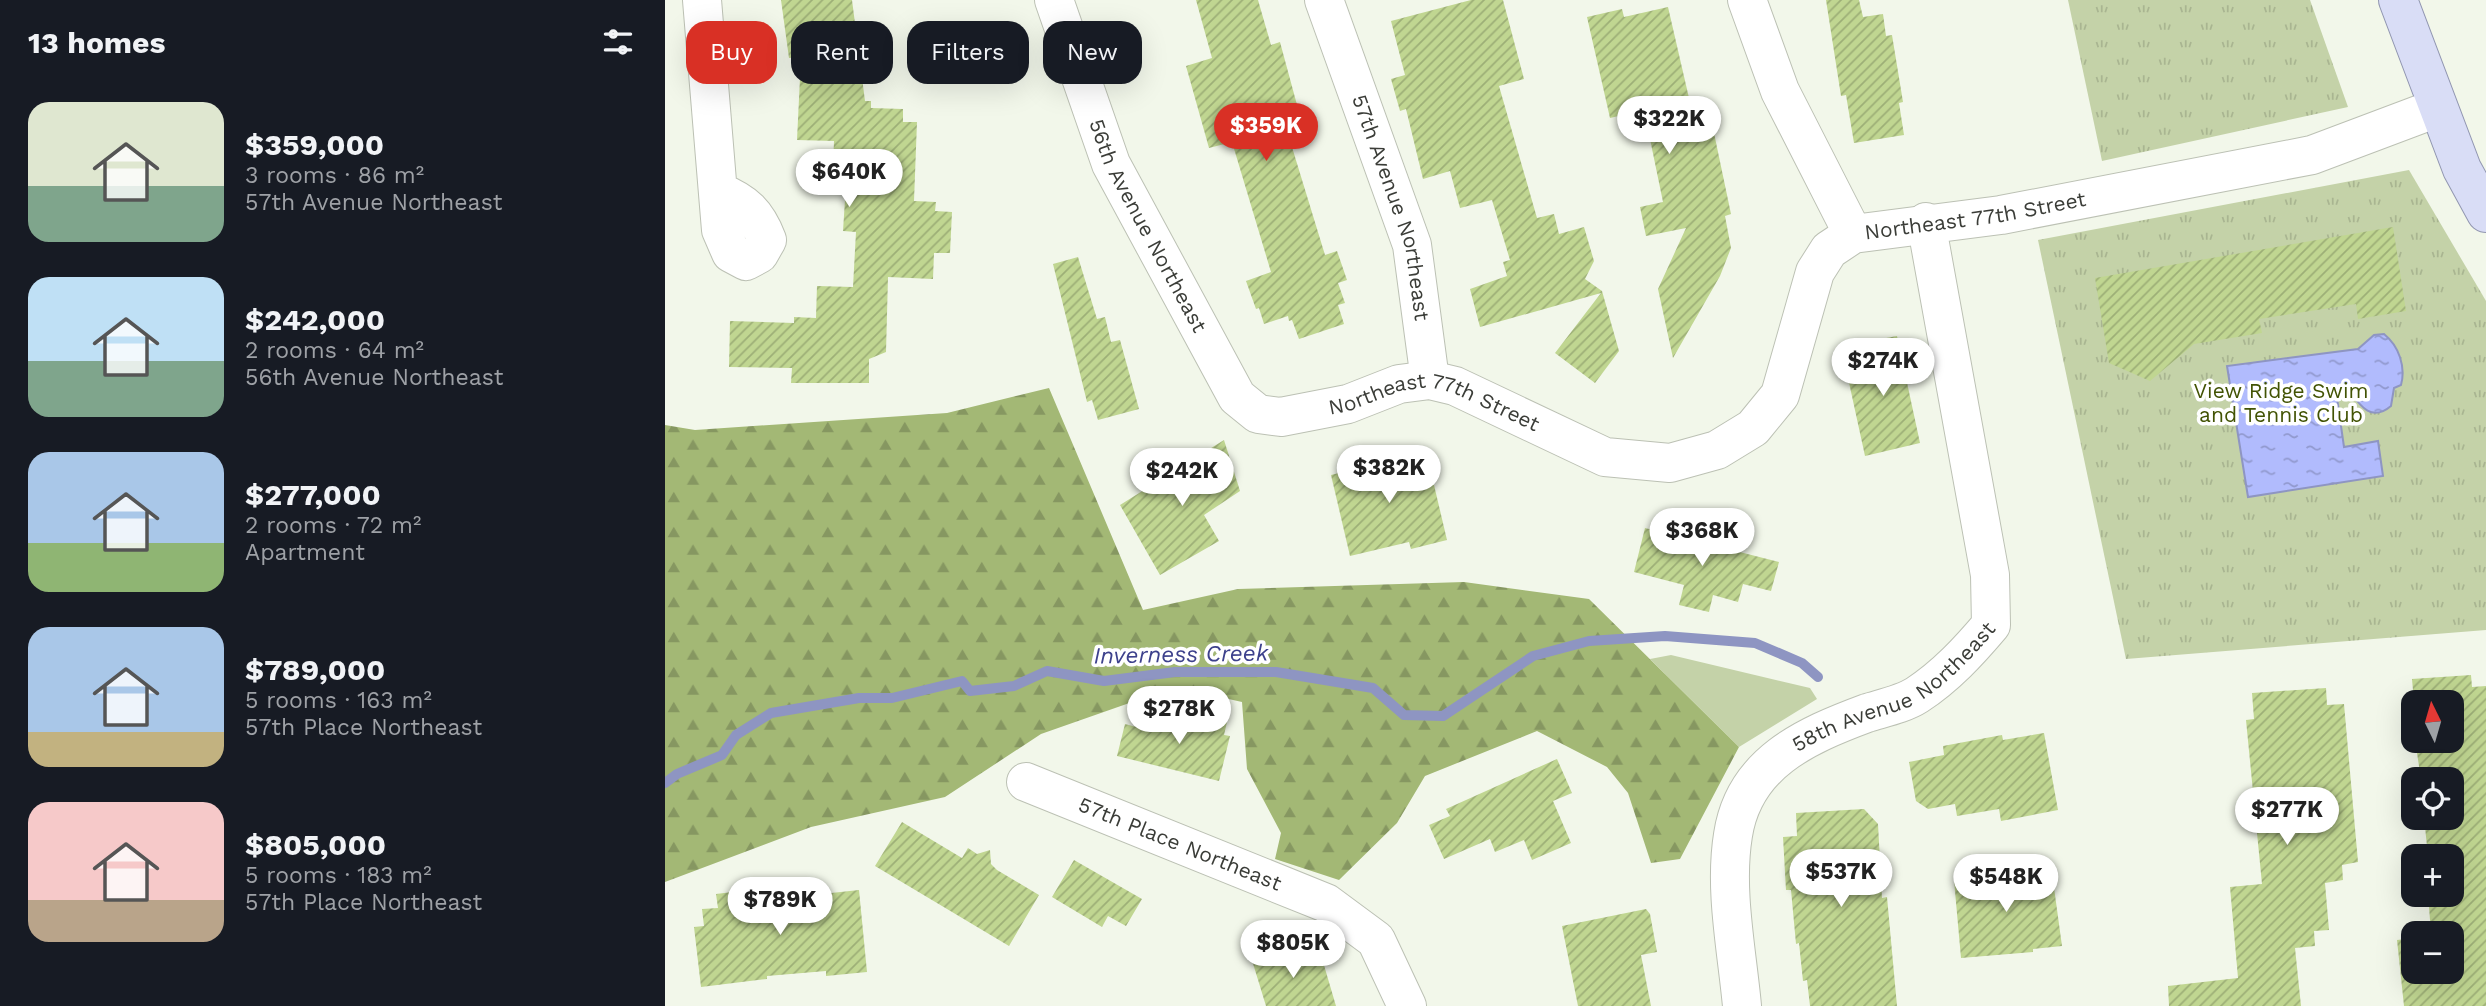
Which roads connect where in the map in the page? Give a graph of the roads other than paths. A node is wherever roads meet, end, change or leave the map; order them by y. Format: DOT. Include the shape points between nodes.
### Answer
graph roads {
  1 [pos="702,0"];
  2 [pos="1054,0"];
  3 [pos="1324,0"];
  4 [pos="1747,0"];
  5 [pos="2397,0"];
  6 [pos="2437,108"];
  7 [pos="719,192"];
  8 [pos="2486,213"];
  9 [pos="1926,222"];
  10 [pos="1853,234"];
  11 [pos="1430,380"];
  12 [pos="1281,417"];
  13 [pos="1026,782"];
  14 [pos="1407,1006"];
  15 [pos="1742,1006"];
  1 -- 7 [label="street"];
  2 -- 12 [label="street, 56th Avenue Northeast" via="1111,163 1231,386 1258,414"];
  3 -- 11 [label="street, 57th Avenue Northeast" via="1412,245"];
  4 -- 10 [label="street" via="1780,91"];
  5 -- 6 [label="main road"];
  6 -- 8 [label="main road"];
  6 -- 9 [label="street, Northeast 77th Street" via="2312,155 2001,215"];
  9 -- 10 [label="street, Northeast 77th Street"];
  9 -- 15 [label="street, 58th Avenue Northeast" via="1990,575 1991,625 1958,663 1916,696 1822,730 1777,758 1745,792 1733,835 1731,888"];
  10 -- 11 [label="street, Northeast 77th Street" via="1829,250 1815,272 1780,395 1753,428 1717,450 1670,463 1605,457 1455,386"];
  11 -- 12 [label="street, Northeast 77th Street" via="1399,384 1348,404"];
  13 -- 14 [label="street, 57th Place Northeast" via="1326,903 1375,940"];
}
